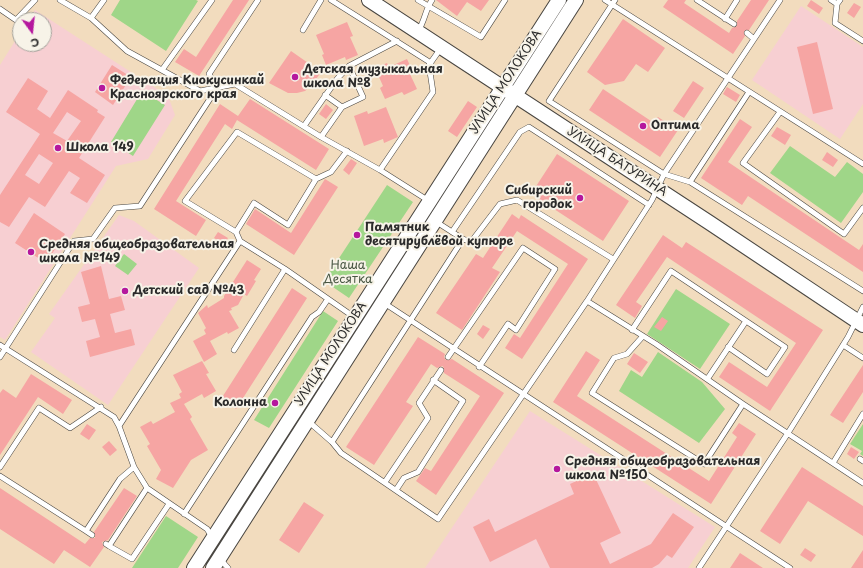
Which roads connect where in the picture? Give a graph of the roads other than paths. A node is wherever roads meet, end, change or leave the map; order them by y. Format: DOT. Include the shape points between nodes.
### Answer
graph roads {
  1 [pos="35,0"];
  2 [pos="60,0"];
  3 [pos="104,0"];
  4 [pos="212,0"];
  5 [pos="258,0"];
  6 [pos="321,0"];
  7 [pos="331,0"];
  8 [pos="369,0"];
  9 [pos="418,0"];
  10 [pos="432,0"];
  11 [pos="505,0"];
  12 [pos="558,0"];
  13 [pos="576,0"];
  14 [pos="605,0"];
  15 [pos="697,0"];
  16 [pos="737,0"];
  17 [pos="780,0"];
  18 [pos="831,0"];
  19 [pos="613,2"];
  20 [pos="838,2"];
  21 [pos="428,6"];
  22 [pos="0,9"];
  23 [pos="91,18"];
  24 [pos="725,19"];
  25 [pos="734,24"];
  26 [pos="303,30"];
  27 [pos="418,32"];
  28 [pos="747,33"];
  29 [pos="754,39"];
  30 [pos="397,41"];
  31 [pos="863,41"];
  32 [pos="441,47"];
  33 [pos="430,63"];
  34 [pos="349,66"];
  35 [pos="162,70"];
  36 [pos="727,77"];
  37 [pos="503,87"];
  38 [pos="217,88"];
  39 [pos="749,92"];
  40 [pos="325,95"];
  41 [pos="515,96"];
  42 [pos="342,107"];
  43 [pos="780,112"];
  44 [pos="304,126"];
  45 [pos="321,137"];
  46 [pos="347,151"];
  47 [pos="863,164"];
  48 [pos="380,170"];
  49 [pos="664,174"];
  50 [pos="316,179"];
  51 [pos="690,182"];
  52 [pos="657,188"];
  53 [pos="430,201"];
  54 [pos="649,205"];
  55 [pos="863,208"];
  56 [pos="434,220"];
  57 [pos="236,232"];
  58 [pos="452,232"];
  59 [pos="463,239"];
  60 [pos="240,241"];
  61 [pos="613,259"];
  62 [pos="285,269"];
  63 [pos="863,291"];
  64 [pos="328,299"];
  65 [pos="587,301"];
  66 [pos="382,302"];
  67 [pos="863,307"];
  68 [pos="354,317"];
  69 [pos="410,321"];
  70 [pos="746,321"];
  71 [pos="859,323"];
  72 [pos="632,330"];
  73 [pos="644,336"];
  74 [pos="0,345"];
  75 [pos="843,345"];
  76 [pos="6,348"];
  77 [pos="728,348"];
  78 [pos="234,350"];
  79 [pos="453,350"];
  80 [pos="0,357"];
  81 [pos="448,357"];
  82 [pos="863,358"];
  83 [pos="479,367"];
  84 [pos="441,370"];
  85 [pos="708,378"];
  86 [pos="433,380"];
  87 [pos="522,394"];
  88 [pos="743,404"];
  89 [pos="101,407"];
  90 [pos="863,414"];
  91 [pos="307,420"];
  92 [pos="119,426"];
  93 [pos="788,433"];
  94 [pos="332,442"];
  95 [pos="833,463"];
  96 [pos="0,467"];
  97 [pos="134,467"];
  98 [pos="0,476"];
  99 [pos="385,482"];
  100 [pos="863,483"];
  101 [pos="147,488"];
  102 [pos="396,490"];
  103 [pos="169,504"];
  104 [pos="184,514"];
  105 [pos="726,525"];
  106 [pos="86,531"];
  107 [pos="92,535"];
  108 [pos="213,539"];
  109 [pos="220,565"];
  110 [pos="194,568"];
  111 [pos="699,568"];
  112 [pos="790,568"];
  1 -- 22 [label="lane" via="16,20"];
  2 -- 23 [label="lane"];
  3 -- 23 [label="lane"];
  4 -- 35 [label="lane"];
  5 -- 38 [label="lane" via="209,74"];
  6 -- 26 [label="lane"];
  7 -- 30 [label="lane"];
  8 -- 27 [label="main road, УЛИЦА БАТУРИНА"];
  9 -- 21 [label="lane"];
  10 -- 21 [label="lane"];
  11 -- 21 [label="lane" via="481,37"];
  12 -- 37 [label="main road, УЛИЦА МОЛОКОВА"];
  13 -- 41 [label="main road, УЛИЦА МОЛОКОВА"];
  14 -- 19 [label="lane"];
  15 -- 24 [label="lane"];
  16 -- 24 [label="lane"];
  17 -- 29 [label="lane"];
  18 -- 20 [label="lane"];
  19 -- 36 [label="lane"];
  19 -- 49 [label="lane" via="549,101"];
  20 -- 31 [label="lane" via="835,23"];
  21 -- 27 [label="lane"];
  23 -- 35 [label="lane" via="127,51"];
  24 -- 25 [label="lane"];
  27 -- 32 [label="main road, УЛИЦА БАТУРИНА"];
  28 -- 29 [label="lane"];
  29 -- 36 [label="lane"];
  30 -- 33 [label="lane"];
  30 -- 34 [label="lane"];
  32 -- 33 [label="lane"];
  32 -- 37 [label="main road, УЛИЦА БАТУРИНА"];
  33 -- 48 [label="lane" via="433,92"];
  34 -- 40 [label="lane"];
  34 -- 42 [label="lane" via="363,97"];
  35 -- 38 [label="lane" via="200,91"];
  36 -- 39 [label="lane"];
  36 -- 49 [label="lane"];
  37 -- 41 [label="main road, УЛИЦА БАТУРИНА"];
  37 -- 53 [label="main road, УЛИЦА МОЛОКОВА"];
  38 -- 44 [label="lane" via="235,84"];
  38 -- 76 [label="lane" via="140,206 115,208 93,239 74,241"];
  39 -- 43 [label="lane"];
  39 -- 51 [label="lane"];
  40 -- 42 [label="lane"];
  40 -- 44 [label="lane"];
  41 -- 52 [label="main road, УЛИЦА БАТУРИНА"];
  41 -- 56 [label="main road, УЛИЦА МОЛОКОВА"];
  42 -- 45 [label="lane"];
  43 -- 47 [label="lane"];
  43 -- 55 [label="lane" via="743,163 844,234"];
  44 -- 45 [label="lane"];
  45 -- 46 [label="lane"];
  46 -- 48 [label="lane"];
  46 -- 50 [label="lane" via="331,172"];
  48 -- 53 [label="lane"];
  49 -- 51 [label="lane"];
  49 -- 52 [label="lane"];
  50 -- 57 [label="lane" via="288,225 254,203"];
  50 -- 57 [label="lane" via="236,132 185,201"];
  51 -- 63 [label="lane"];
  52 -- 54 [label="lane"];
  52 -- 71 [label="main road, УЛИЦА БАТУРИНА"];
  53 -- 68 [label="main road, УЛИЦА МОЛОКОВА"];
  54 -- 58 [label="lane" via="529,127 520,132"];
  54 -- 61 [label="lane"];
  56 -- 58 [label="lane"];
  56 -- 66 [label="main road, УЛИЦА МОЛОКОВА"];
  57 -- 60 [label="lane"];
  58 -- 59 [label="lane"];
  59 -- 61 [label="lane" via="471,242 500,204 517,200"];
  59 -- 69 [label="lane"];
  60 -- 62 [label="lane"];
  60 -- 92 [label="lane"];
  61 -- 65 [label="lane"];
  62 -- 64 [label="lane"];
  62 -- 78 [label="lane"];
  64 -- 68 [label="lane"];
  64 -- 104 [label="lane" via="312,317"];
  65 -- 72 [label="lane"];
  65 -- 87 [label="lane"];
  66 -- 69 [label="lane"];
  66 -- 91 [label="main road, УЛИЦА МОЛОКОВА"];
  67 -- 71 [label="lane"];
  68 -- 108 [label="main road, УЛИЦА МОЛОКОВА"];
  69 -- 79 [label="lane"];
  69 -- 94 [label="lane"];
  70 -- 72 [label="lane" via="671,271"];
  70 -- 77 [label="lane"];
  70 -- 77 [label="lane" via="785,347 767,374"];
  71 -- 75 [label="lane"];
  72 -- 73 [label="lane"];
  73 -- 85 [label="lane"];
  73 -- 88 [label="lane" via="627,354 614,358 592,393 704,464"];
  74 -- 76 [label="lane"];
  75 -- 82 [label="lane"];
  75 -- 93 [label="lane"];
  76 -- 80 [label="lane"];
  76 -- 89 [label="lane"];
  77 -- 85 [label="lane"];
  79 -- 81 [label="lane"];
  79 -- 83 [label="lane"];
  79 -- 83 [label="lane" via="523,248 555,270 516,330 508,324"];
  83 -- 87 [label="lane"];
  84 -- 86 [label="lane"];
  85 -- 88 [label="lane"];
  86 -- 99 [label="lane" via="419,403 428,418"];
  86 -- 102 [label="lane" via="464,401 418,472 404,478"];
  87 -- 102 [label="lane" via="438,519"];
  87 -- 105 [label="lane"];
  88 -- 93 [label="lane"];
  89 -- 92 [label="lane" via="114,417"];
  89 -- 96 [label="lane" via="70,428 39,408"];
  90 -- 95 [label="lane"];
  91 -- 94 [label="lane"];
  91 -- 109 [label="main road, УЛИЦА МОЛОКОВА"];
  92 -- 97 [label="lane"];
  93 -- 95 [label="lane"];
  93 -- 105 [label="lane"];
  94 -- 99 [label="lane" via="341,453"];
  95 -- 100 [label="lane"];
  97 -- 101 [label="lane"];
  97 -- 106 [label="lane" via="120,479"];
  98 -- 106 [label="lane"];
  99 -- 102 [label="lane"];
  101 -- 103 [label="lane"];
  101 -- 103 [label="lane" via="108,545 132,559"];
  103 -- 104 [label="lane"];
  104 -- 108 [label="lane" via="207,529"];
  105 -- 111 [label="lane"];
  105 -- 112 [label="lane"];
  106 -- 107 [label="lane"];
  108 -- 110 [label="main road, УЛИЦА МОЛОКОВА"];
}
